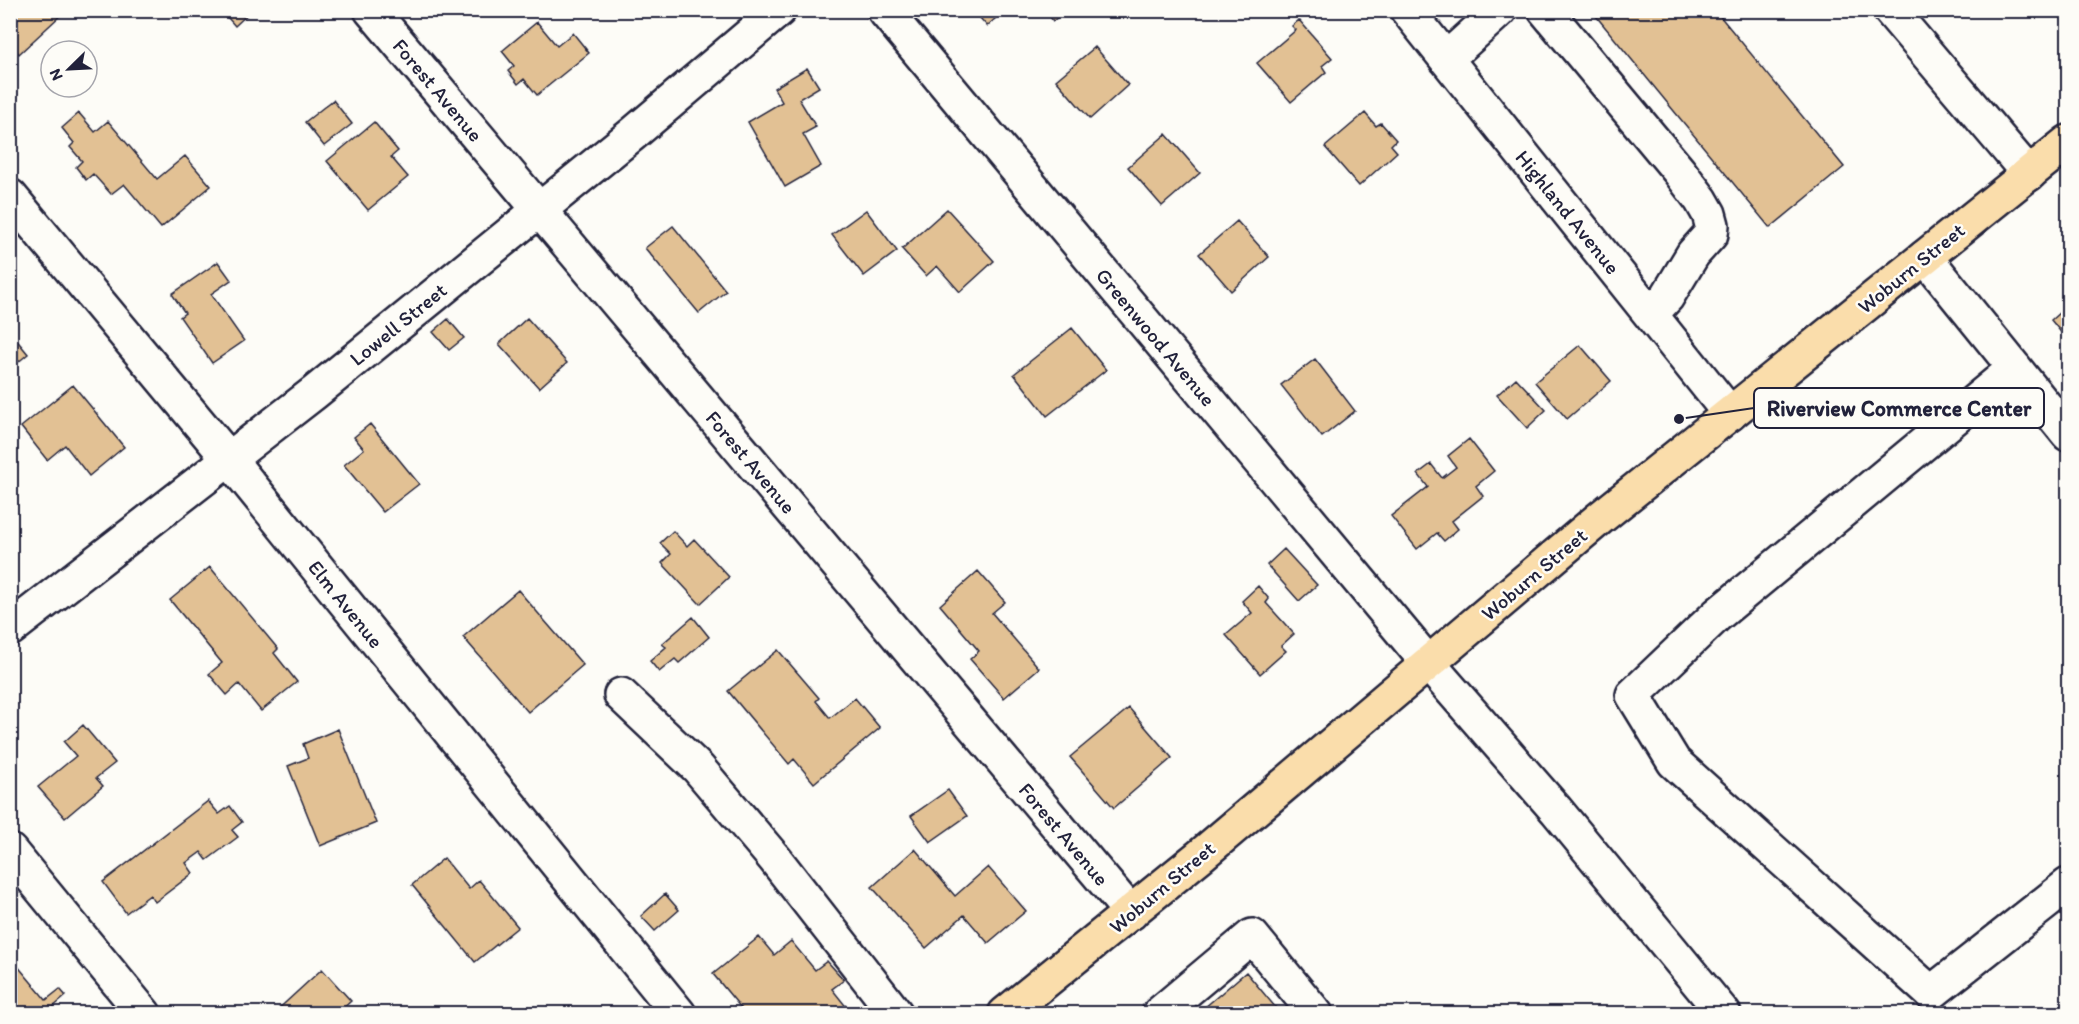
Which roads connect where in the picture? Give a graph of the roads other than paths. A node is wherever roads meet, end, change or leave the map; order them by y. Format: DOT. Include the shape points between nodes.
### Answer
graph roads {
  1 [pos="371,10"];
  2 [pos="779,10"];
  3 [pos="884,10"];
  4 [pos="1407,10"];
  5 [pos="1500,10"];
  6 [pos="1545,10"];
  7 [pos="1890,10"];
  8 [pos="1446,59"];
  9 [pos="2068,142"];
  10 [pos="2029,174"];
  11 [pos="10,196"];
  12 [pos="539,210"];
  13 [pos="1925,257"];
  14 [pos="1651,314"];
  15 [pos="2015,368"];
  16 [pos="1730,414"];
  17 [pos="2068,434"];
  18 [pos="229,459"];
  19 [pos="10,629"];
  20 [pos="1428,663"];
  21 [pos="621,695"];
  22 [pos="10,851"];
  23 [pos="2068,885"];
  24 [pos="1131,913"];
  25 [pos="144,1014"];
  26 [pos="679,1014"];
  27 [pos="896,1014"];
  28 [pos="1005,1014"];
  29 [pos="1159,1014"];
  30 [pos="1316,1014"];
  31 [pos="1725,1014"];
  1 -- 12 [label="street, Forest Avenue"];
  2 -- 12 [label="street, Lowell Street"];
  3 -- 20 [label="street, Greenwood Avenue"];
  4 -- 8 [label="street, Highland Avenue"];
  5 -- 8 [label="street"];
  6 -- 14 [label="street" via="1679,171 1709,214 1711,234"];
  7 -- 10 [label="street"];
  8 -- 14 [label="street, Highland Avenue"];
  9 -- 10 [label="main road, Woburn Street"];
  10 -- 13 [label="main road, Woburn Street"];
  11 -- 18 [label="street, Elm Avenue"];
  12 -- 18 [label="street, Lowell Street"];
  12 -- 24 [label="street, Forest Avenue"];
  13 -- 15 [label="street"];
  13 -- 16 [label="main road, Woburn Street"];
  14 -- 16 [label="street, Highland Avenue"];
  15 -- 17 [label="street"];
  15 -- 23 [label="street" via="1717,615 1633,695 1674,762 1931,993"];
  16 -- 20 [label="main road, Woburn Street"];
  18 -- 19 [label="street, Lowell Street"];
  18 -- 26 [label="street, Elm Avenue"];
  20 -- 24 [label="main road, Woburn Street"];
  20 -- 31 [label="street, Greenwood Avenue"];
  21 -- 27 [label="street" via="706,777"];
  22 -- 25 [label="street"];
  24 -- 28 [label="main road, Woburn Street"];
  29 -- 30 [label="street" via="1252,936"];
}
